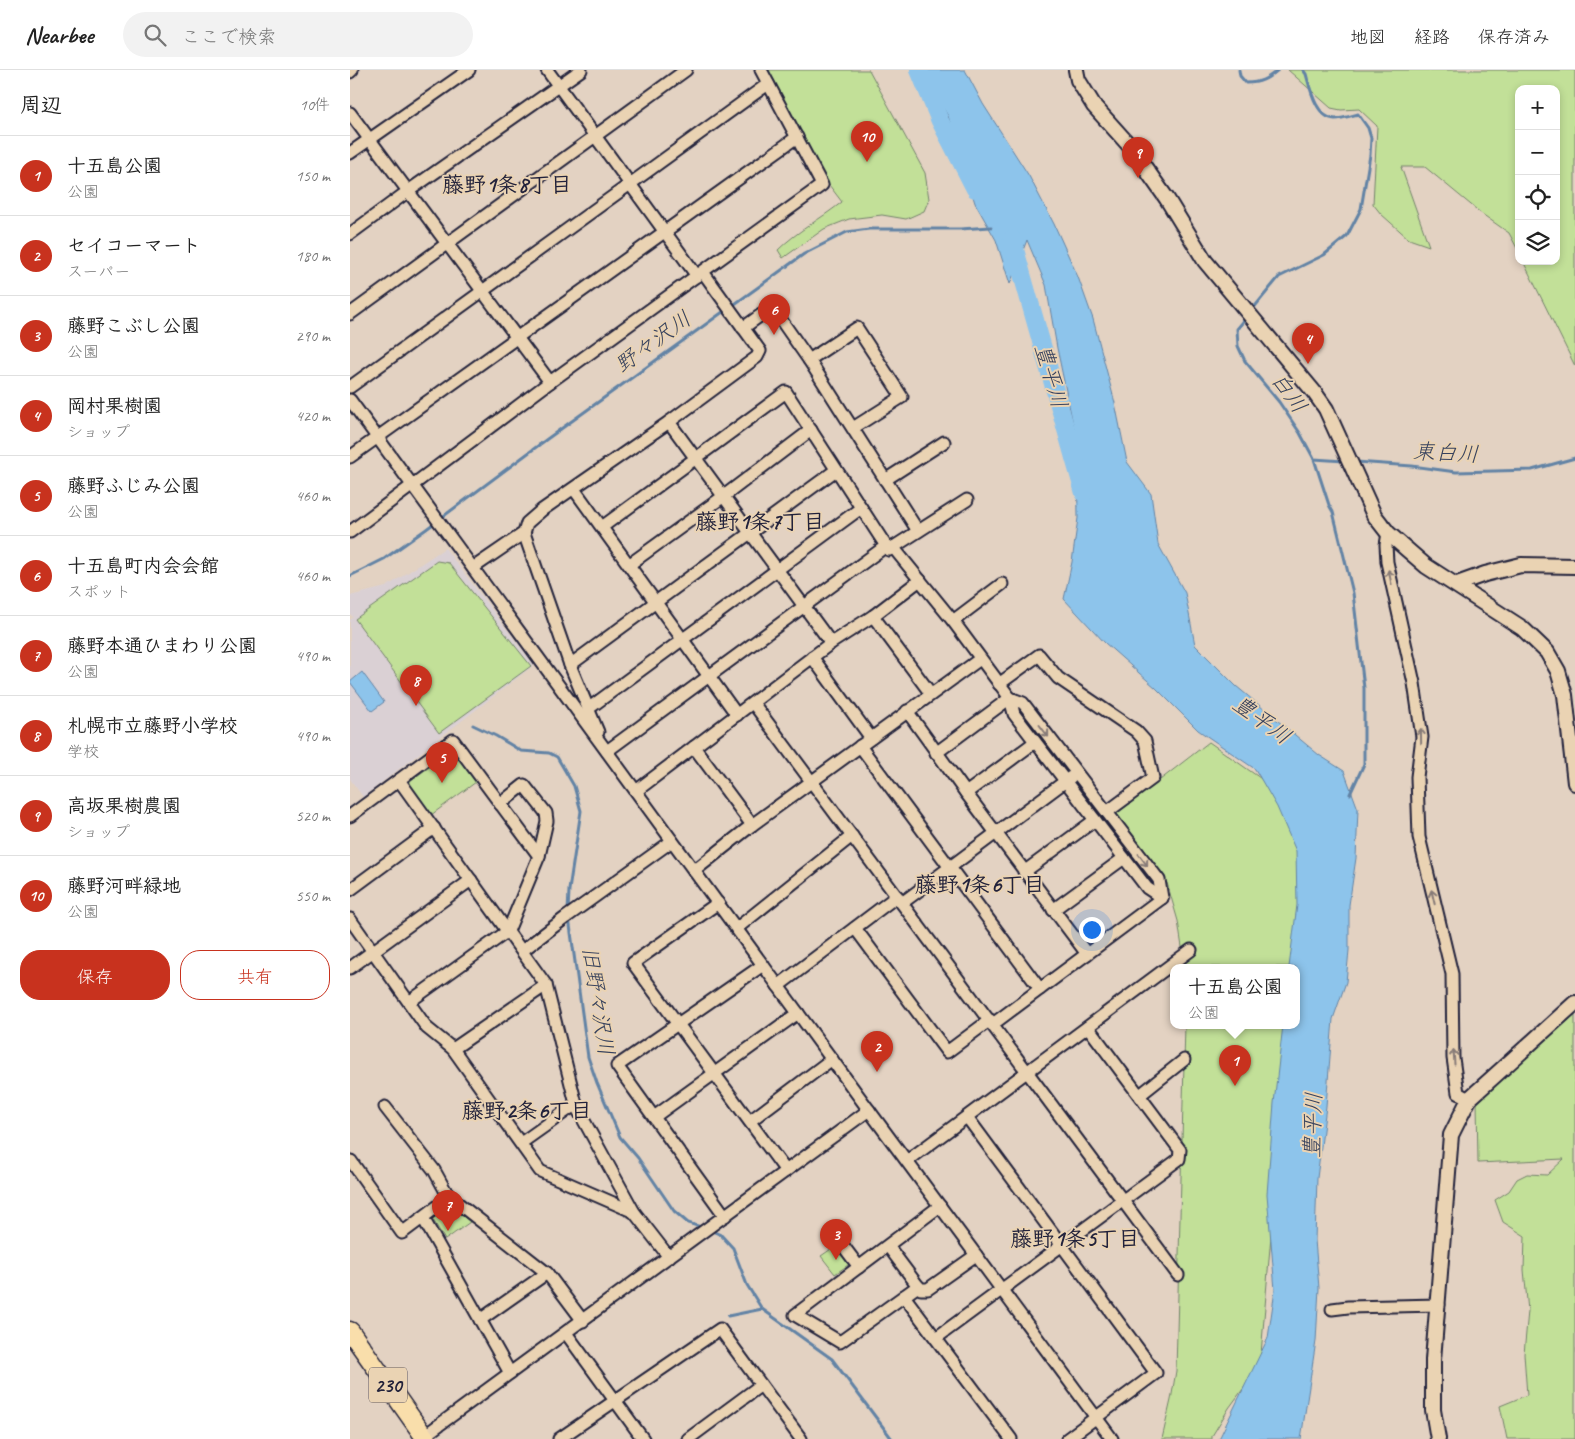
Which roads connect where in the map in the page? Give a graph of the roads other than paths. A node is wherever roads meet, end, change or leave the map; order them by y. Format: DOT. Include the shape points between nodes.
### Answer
graph roads {
  1 [pos="469,70"];
  2 [pos="547,70"];
  3 [pos="581,70"];
  4 [pos="686,70"];
  5 [pos="760,70"];
  6 [pos="1076,70"];
  7 [pos="768,84"];
  8 [pos="559,86"];
  9 [pos="350,113"];
  10 [pos="596,135"];
  11 [pos="797,137"];
  12 [pos="369,138"];
  13 [pos="350,153"];
  14 [pos="631,185"];
  15 [pos="407,192"];
  16 [pos="666,232"];
  17 [pos="350,234"];
  18 [pos="447,243"];
  19 [pos="700,274"];
  20 [pos="482,290"];
  21 [pos="350,314"];
  22 [pos="742,325"];
  23 [pos="517,338"];
  24 [pos="809,360"];
  25 [pos="550,382"];
  26 [pos="350,387"];
  27 [pos="350,400"];
  28 [pos="669,422"];
  29 [pos="853,428"];
  30 [pos="812,430"];
  31 [pos="376,437"];
  32 [pos="944,442"];
  33 [pos="350,457"];
  34 [pos="696,458"];
  35 [pos="836,470"];
  36 [pos="885,480"];
  37 [pos="412,486"];
  38 [pos="574,488"];
  39 [pos="724,496"];
  40 [pos="967,500"];
  41 [pos="861,508"];
  42 [pos="602,527"];
  43 [pos="918,531"];
  44 [pos="350,532"];
  45 [pos="524,533"];
  46 [pos="750,533"];
  47 [pos="1388,533"];
  48 [pos="890,547"];
  49 [pos="630,564"];
  50 [pos="1575,566"];
  51 [pos="474,568"];
  52 [pos="777,570"];
  53 [pos="920,580"];
  54 [pos="1002,584"];
  55 [pos="1457,584"];
  56 [pos="657,602"];
  57 [pos="804,606"];
  58 [pos="873,616"];
  59 [pos="952,621"];
  60 [pos="683,639"];
  61 [pos="830,643"];
  62 [pos="812,657"];
  63 [pos="980,659"];
  64 [pos="570,666"];
  65 [pos="709,676"];
  66 [pos="999,684"];
  67 [pos="931,694"];
  68 [pos="1010,698"];
  69 [pos="754,703"];
  70 [pos="588,709"];
  71 [pos="907,712"];
  72 [pos="737,715"];
  73 [pos="871,738"];
  74 [pos="1036,742"];
  75 [pos="860,746"];
  76 [pos="694,747"];
  77 [pos="607,752"];
  78 [pos="936,752"];
  79 [pos="1076,773"];
  80 [pos="399,780"];
  81 [pos="1065,781"];
  82 [pos="812,782"];
  83 [pos="1575,783"];
  84 [pos="636,791"];
  85 [pos="966,793"];
  86 [pos="500,804"];
  87 [pos="1107,812"];
  88 [pos="350,816"];
  89 [pos="1095,820"];
  90 [pos="752,825"];
  91 [pos="434,828"];
  92 [pos="995,832"];
  93 [pos="852,836"];
  94 [pos="672,841"];
  95 [pos="539,856"];
  96 [pos="1124,858"];
  97 [pos="948,868"];
  98 [pos="694,871"];
  99 [pos="1024,872"];
  100 [pos="471,880"];
  101 [pos="350,890"];
  102 [pos="1162,898"];
  103 [pos="899,899"];
  104 [pos="718,904"];
  105 [pos="1053,910"];
  106 [pos="350,919"];
  107 [pos="736,928"];
  108 [pos="855,928"];
  109 [pos="508,931"];
  110 [pos="1192,950"];
  111 [pos="373,951"];
  112 [pos="522,951"];
  113 [pos="1087,954"];
  114 [pos="762,964"];
  115 [pos="1173,964"];
  116 [pos="1170,966"];
  117 [pos="350,968"];
  118 [pos="546,985"];
  119 [pos="778,986"];
  120 [pos="1040,990"];
  121 [pos="409,1002"];
  122 [pos="1575,1004"];
  123 [pos="798,1013"];
  124 [pos="992,1022"];
  125 [pos="677,1024"];
  126 [pos="1088,1027"];
  127 [pos="454,1049"];
  128 [pos="832,1059"];
  129 [pos="1184,1060"];
  130 [pos="1029,1072"];
  131 [pos="714,1073"];
  132 [pos="1140,1096"];
  133 [pos="1469,1099"];
  134 [pos="576,1104"];
  135 [pos="385,1107"];
  136 [pos="869,1110"];
  137 [pos="654,1116"];
  138 [pos="967,1117"];
  139 [pos="750,1121"];
  140 [pos="520,1143"];
  141 [pos="907,1161"];
  142 [pos="350,1162"];
  143 [pos="786,1171"];
  144 [pos="450,1197"];
  145 [pos="1123,1201"];
  146 [pos="940,1206"];
  147 [pos="634,1212"];
  148 [pos="725,1216"];
  149 [pos="422,1218"];
  150 [pos="1062,1245"];
  151 [pos="888,1246"];
  152 [pos="844,1247"];
  153 [pos="976,1255"];
  154 [pos="669,1257"];
  155 [pos="859,1267"];
  156 [pos="547,1273"];
  157 [pos="1178,1275"];
  158 [pos="918,1286"];
  159 [pos="1002,1289"];
  160 [pos="904,1296"];
  161 [pos="1438,1305"];
  162 [pos="1332,1309"];
  163 [pos="480,1320"];
  164 [pos="583,1321"];
  165 [pos="350,1332"];
  166 [pos="566,1333"];
  167 [pos="936,1338"];
  168 [pos="510,1373"];
  169 [pos="761,1385"];
  170 [pos="616,1401"];
  171 [pos="1096,1417"];
  172 [pos="425,1438"];
  173 [pos="559,1439"];
  174 [pos="644,1439"];
  175 [pos="688,1439"];
  176 [pos="801,1439"];
  177 [pos="1011,1439"];
  178 [pos="1066,1439"];
  179 [pos="1112,1439"];
  180 [pos="1438,1439"];
  1 -- 12 [label="street"];
  2 -- 8 [label="street"];
  3 -- 8 [label="street"];
  4 -- 10 [label="street"];
  5 -- 7 [label="street"];
  6 -- 47 [label="street" via="1078,80 1094,106 1129,145 1205,261 1322,403 1374,515"];
  7 -- 11 [label="street"];
  7 -- 14 [label="street"];
  8 -- 10 [label="street"];
  8 -- 15 [label="street"];
  9 -- 12 [label="street"];
  10 -- 14 [label="street"];
  10 -- 18 [label="street"];
  11 -- 16 [label="street"];
  11 -- 19 [label="street" via="822,185"];
  12 -- 13 [label="street"];
  12 -- 15 [label="street"];
  14 -- 16 [label="street"];
  14 -- 20 [label="street"];
  15 -- 17 [label="street"];
  15 -- 18 [label="street"];
  16 -- 19 [label="street"];
  16 -- 23 [label="street"];
  18 -- 20 [label="street"];
  18 -- 21 [label="street"];
  19 -- 22 [label="street"];
  19 -- 25 [label="street"];
  20 -- 23 [label="street"];
  20 -- 26 [label="street"];
  22 -- 24 [label="street" via="772,306"];
  22 -- 28 [label="street" via="760,351 757,357"];
  23 -- 25 [label="street"];
  23 -- 31 [label="street"];
  24 -- 29 [label="street"];
  24 -- 29 [label="street" via="858,328 902,397"];
  25 -- 37 [label="street"];
  27 -- 31 [label="street"];
  28 -- 34 [label="street"];
  28 -- 38 [label="street"];
  29 -- 36 [label="street"];
  30 -- 34 [label="street" via="786,392"];
  30 -- 35 [label="street"];
  30 -- 39 [label="street"];
  31 -- 33 [label="street"];
  31 -- 37 [label="street"];
  32 -- 36 [label="street"];
  34 -- 39 [label="street"];
  34 -- 42 [label="street"];
  35 -- 41 [label="street"];
  35 -- 46 [label="street"];
  36 -- 43 [label="street"];
  37 -- 44 [label="street"];
  37 -- 51 [label="street"];
  38 -- 42 [label="street"];
  38 -- 45 [label="street" via="542,510 528,523"];
  39 -- 46 [label="street"];
  39 -- 49 [label="street"];
  40 -- 43 [label="street"];
  41 -- 48 [label="street"];
  41 -- 52 [label="street"];
  42 -- 49 [label="street"];
  43 -- 48 [label="street"];
  45 -- 51 [label="street"];
  45 -- 64 [label="street"];
  46 -- 52 [label="street"];
  46 -- 56 [label="street"];
  47 -- 55 [label="street" via="1426,566"];
  133 -- 47 [label="street, one-way" via="1458,1093 1453,1058 1452,974 1419,837 1417,777 1422,737 1414,683 1387,562"];
  48 -- 53 [label="street"];
  48 -- 57 [label="street"];
  49 -- 56 [label="street"];
  50 -- 55 [label="street" via="1521,565"];
  51 -- 77 [label="street"];
  52 -- 57 [label="street"];
  52 -- 60 [label="street"];
  53 -- 58 [label="street"];
  53 -- 59 [label="street"];
  54 -- 59 [label="street"];
  55 -- 83 [label="street" via="1522,628 1547,652 1566,695"];
  56 -- 60 [label="street"];
  56 -- 64 [label="street"];
  57 -- 61 [label="street"];
  57 -- 65 [label="street"];
  58 -- 61 [label="street"];
  58 -- 67 [label="street"];
  59 -- 63 [label="street"];
  60 -- 65 [label="street"];
  60 -- 70 [label="street"];
  61 -- 62 [label="street"];
  62 -- 69 [label="street"];
  62 -- 73 [label="street"];
  63 -- 66 [label="street"];
  63 -- 67 [label="street"];
  64 -- 70 [label="street"];
  65 -- 72 [label="street"];
  65 -- 77 [label="street"];
  66 -- 68 [label="street"];
  66 -- 87 [label="street" via="1039,655 1058,678 1136,731 1145,741 1153,778"];
  67 -- 71 [label="street"];
  68 -- 74 [label="street" via="1014,714"];
  68 -- 78 [label="street"];
  68 -- 79 [label="street, one-way" via="1023,703"];
  69 -- 72 [label="street"];
  69 -- 82 [label="street"];
  70 -- 77 [label="street"];
  71 -- 73 [label="street"];
  71 -- 78 [label="street"];
  72 -- 76 [label="street"];
  73 -- 75 [label="street"];
  74 -- 81 [label="street"];
  74 -- 85 [label="street"];
  75 -- 82 [label="street"];
  75 -- 97 [label="street"];
  76 -- 84 [label="street"];
  76 -- 90 [label="street"];
  77 -- 84 [label="street"];
  78 -- 85 [label="street"];
  79 -- 81 [label="street"];
  79 -- 87 [label="street"];
  80 -- 86 [label="street" via="453,740"];
  80 -- 88 [label="street"];
  80 -- 91 [label="street"];
  81 -- 89 [label="street"];
  81 -- 92 [label="street"];
  82 -- 90 [label="street"];
  82 -- 93 [label="street"];
  84 -- 94 [label="street"];
  85 -- 92 [label="street"];
  86 -- 95 [label="street"];
  86 -- 95 [label="street" via="524,786 546,813"];
  87 -- 102 [label="street, one-way" via="1159,880"];
  89 -- 96 [label="street"];
  89 -- 99 [label="street"];
  90 -- 98 [label="street"];
  91 -- 100 [label="street"];
  91 -- 101 [label="street"];
  92 -- 97 [label="street"];
  92 -- 99 [label="street"];
  93 -- 103 [label="street"];
  93 -- 107 [label="street"];
  94 -- 98 [label="street"];
  94 -- 112 [label="street"];
  95 -- 109 [label="street"];
  96 -- 102 [label="street" via="1147,888"];
  96 -- 105 [label="street"];
  97 -- 103 [label="street"];
  97 -- 120 [label="street"];
  98 -- 104 [label="street"];
  99 -- 105 [label="street"];
  100 -- 109 [label="street"];
  100 -- 111 [label="street"];
  102 -- 113 [label="street"];
  103 -- 108 [label="street"];
  103 -- 124 [label="street"];
  104 -- 107 [label="street"];
  104 -- 125 [label="street" via="633,963"];
  105 -- 113 [label="street"];
  106 -- 111 [label="street"];
  107 -- 114 [label="street"];
  108 -- 119 [label="street"];
  108 -- 124 [label="street" via="947,1052"];
  109 -- 112 [label="street"];
  109 -- 121 [label="street"];
  110 -- 115 [label="street"];
  111 -- 117 [label="street"];
  111 -- 121 [label="street"];
  112 -- 118 [label="street"];
  113 -- 120 [label="street"];
  114 -- 119 [label="street"];
  114 -- 125 [label="street"];
  116 -- 126 [label="street"];
  118 -- 127 [label="street"];
  118 -- 134 [label="street"];
  119 -- 123 [label="street"];
  120 -- 124 [label="street"];
  121 -- 127 [label="street" via="427,1028"];
  122 -- 133 [label="street"];
  123 -- 128 [label="street"];
  123 -- 131 [label="street"];
  124 -- 130 [label="street"];
  125 -- 131 [label="street"];
  125 -- 137 [label="street" via="617,1066"];
  126 -- 130 [label="street"];
  126 -- 132 [label="street"];
  127 -- 140 [label="street"];
  128 -- 136 [label="street"];
  128 -- 139 [label="street"];
  129 -- 132 [label="street"];
  130 -- 138 [label="street"];
  130 -- 145 [label="street"];
  131 -- 137 [label="street"];
  131 -- 139 [label="street"];
  132 -- 145 [label="street" via="1180,1150 1179,1159"];
  133 -- 161 [label="street" via="1451,1135"];
  134 -- 140 [label="street"];
  134 -- 147 [label="street"];
  135 -- 144 [label="street" via="434,1170"];
  136 -- 141 [label="street"];
  136 -- 143 [label="street"];
  137 -- 148 [label="street"];
  138 -- 141 [label="street"];
  138 -- 150 [label="street"];
  139 -- 143 [label="street"];
  140 -- 147 [label="street" via="540,1171"];
  141 -- 146 [label="street"];
  142 -- 149 [label="street" via="402,1233"];
  143 -- 148 [label="street"];
  144 -- 149 [label="street"];
  144 -- 156 [label="street"];
  145 -- 150 [label="street"];
  145 -- 157 [label="street"];
  146 -- 151 [label="street"];
  146 -- 153 [label="street"];
  147 -- 154 [label="street"];
  148 -- 154 [label="street"];
  149 -- 163 [label="street"];
  150 -- 159 [label="street"];
  150 -- 171 [label="street" via="1156,1373"];
  151 -- 155 [label="street"];
  151 -- 158 [label="street"];
  152 -- 155 [label="street"];
  153 -- 158 [label="street" via="928,1289"];
  153 -- 159 [label="street"];
  154 -- 164 [label="street"];
  155 -- 160 [label="street" via="795,1315 840,1342"];
  156 -- 163 [label="street"];
  156 -- 164 [label="street"];
  158 -- 160 [label="street"];
  159 -- 167 [label="street"];
  159 -- 171 [label="street"];
  160 -- 167 [label="street"];
  161 -- 162 [label="street"];
  161 -- 180 [label="street" via="1433,1360 1433,1400"];
  163 -- 168 [label="street"];
  164 -- 166 [label="street"];
  165 -- 172 [label="highway, 230"];
  166 -- 168 [label="street"];
  166 -- 170 [label="street"];
  167 -- 177 [label="street"];
  168 -- 172 [label="street"];
  169 -- 170 [label="street" via="720,1328"];
  169 -- 175 [label="street"];
  169 -- 176 [label="street"];
  170 -- 173 [label="street"];
  170 -- 174 [label="street"];
  171 -- 178 [label="street"];
  171 -- 179 [label="street"];
}
